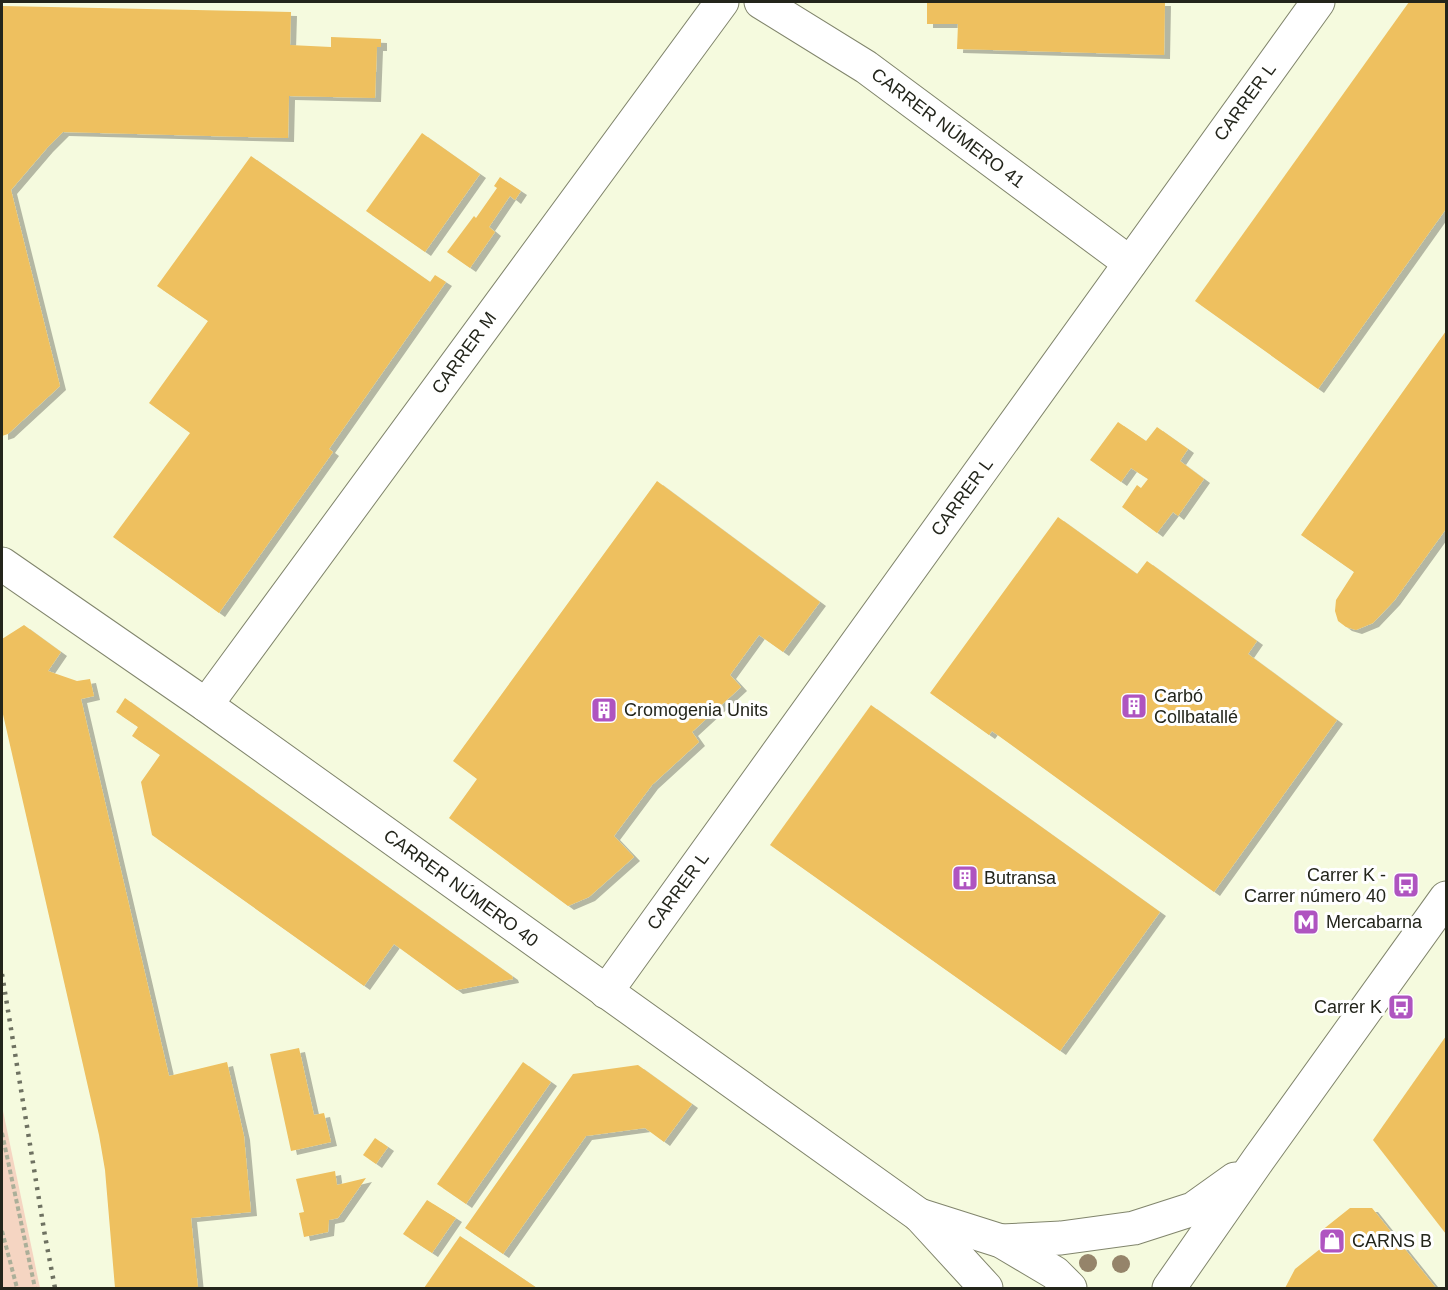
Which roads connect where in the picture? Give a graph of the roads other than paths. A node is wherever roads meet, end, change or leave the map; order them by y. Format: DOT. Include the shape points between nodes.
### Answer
graph roads {
  1 [pos="722,2"];
  2 [pos="761,2"];
  3 [pos="1318,2"];
  4 [pos="1130,263"];
  5 [pos="2,564"];
  6 [pos="206,705"];
  7 [pos="1446,898"];
  8 [pos="1436,922"];
  9 [pos="606,992"];
  10 [pos="1258,1160"];
  11 [pos="919,1215"];
  12 [pos="1001,1241"];
  13 [pos="968,1276"];
  14 [pos="986,1288"];
  15 [pos="1070,1288"];
  16 [pos="1169,1288"];
  1 -- 6 [label="street, CARRER M"];
  2 -- 4 [label="street, CARRER NÚMERO 41" via="866,67"];
  3 -- 4 [label="street, CARRER L"];
  4 -- 9 [label="street, CARRER L"];
  5 -- 6 [label="street, CARRER NÚMERO 40"];
  6 -- 9 [label="street, CARRER NÚMERO 40"];
  7 -- 8 [label="street"];
  8 -- 10 [label="street"];
  9 -- 11 [label="street, CARRER NÚMERO 40"];
  10 -- 12 [label="street" via="1193,1209 1134,1228"];
  10 -- 16 [label="street"];
  11 -- 12 [label="street"];
  11 -- 13 [label="street"];
  12 -- 15 [label="street" via="1055,1273"];
  13 -- 14 [label="street"];
}
